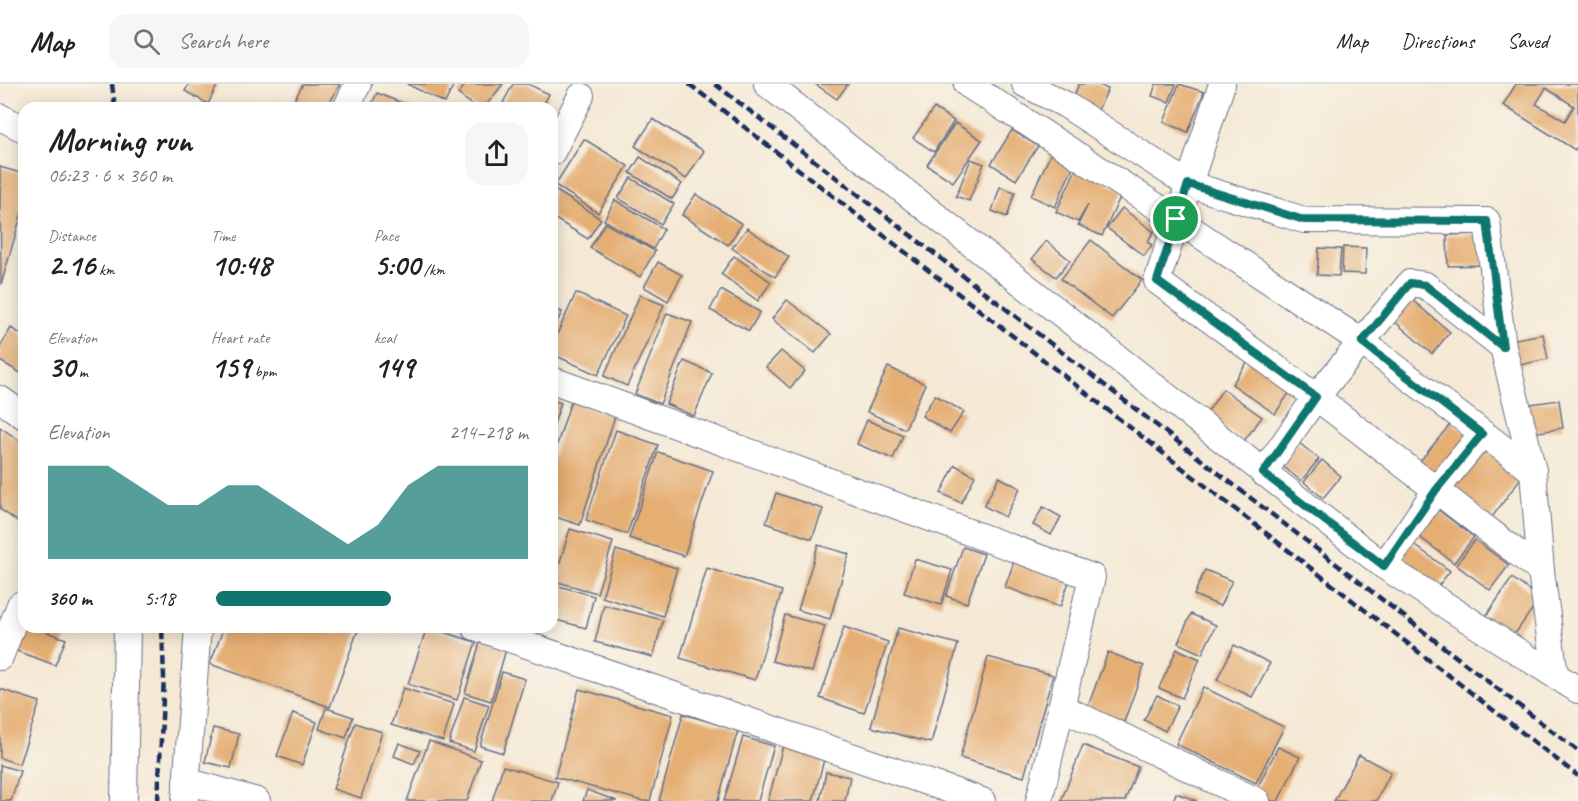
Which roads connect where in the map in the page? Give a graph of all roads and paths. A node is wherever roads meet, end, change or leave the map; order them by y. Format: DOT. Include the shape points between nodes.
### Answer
graph roads {
  1 [pos="357,84"];
  2 [pos="766,84"];
  3 [pos="967,84"];
  4 [pos="1026,84"];
  5 [pos="1222,84"];
  6 [pos="1068,94"];
  7 [pos="581,96"];
  8 [pos="349,102"];
  9 [pos="0,117"];
  10 [pos="18,126"];
  11 [pos="558,140"];
  12 [pos="1188,184"];
  13 [pos="1176,219"];
  14 [pos="1362,342"];
  15 [pos="1503,347"];
  16 [pos="558,382"];
  17 [pos="1316,397"];
  18 [pos="0,399"];
  19 [pos="18,412"];
  20 [pos="1482,434"];
  21 [pos="1533,471"];
  22 [pos="1263,473"];
  23 [pos="1436,490"];
  24 [pos="1384,566"];
  25 [pos="1541,571"];
  26 [pos="18,610"];
  27 [pos="128,633"];
  28 [pos="198,633"];
  29 [pos="492,633"];
  30 [pos="0,657"];
  31 [pos="1555,675"];
  32 [pos="1578,690"];
  33 [pos="1061,707"];
  34 [pos="186,791"];
  35 [pos="124,801"];
  36 [pos="257,801"];
  37 [pos="982,801"];
  38 [pos="1039,801"];
  39 [pos="1257,801"];
  1 -- 8 [label="street"];
  2 -- 22 [label="street"];
  3 -- 13 [label="street"];
  4 -- 6 [label="street"];
  5 -- 12 [label="street"];
  6 -- 12 [label="street"];
  7 -- 11 [label="street"];
  9 -- 10 [label="street"];
  12 -- 13 [label="street"];
  12 -- 15 [label="street" via="1304,220 1487,221"];
  13 -- 14 [label="street"];
  13 -- 17 [label="street" via="1157,281"];
  14 -- 15 [label="street" via="1410,283 1425,285"];
  14 -- 17 [label="street"];
  14 -- 20 [label="street"];
  15 -- 21 [label="street"];
  16 -- 33 [label="street" via="1092,577"];
  17 -- 22 [label="street"];
  17 -- 23 [label="street"];
  18 -- 19 [label="street"];
  20 -- 21 [label="street"];
  20 -- 23 [label="street"];
  21 -- 25 [label="street"];
  22 -- 24 [label="street"];
  23 -- 24 [label="street"];
  23 -- 25 [label="street"];
  24 -- 31 [label="street"];
  25 -- 31 [label="street"];
  26 -- 30 [label="street"];
  27 -- 35 [label="street"];
  28 -- 34 [label="street"];
  29 -- 37 [label="street"];
  31 -- 32 [label="street"];
  33 -- 38 [label="street"];
  33 -- 39 [label="street"];
  34 -- 36 [label="street"];
}
